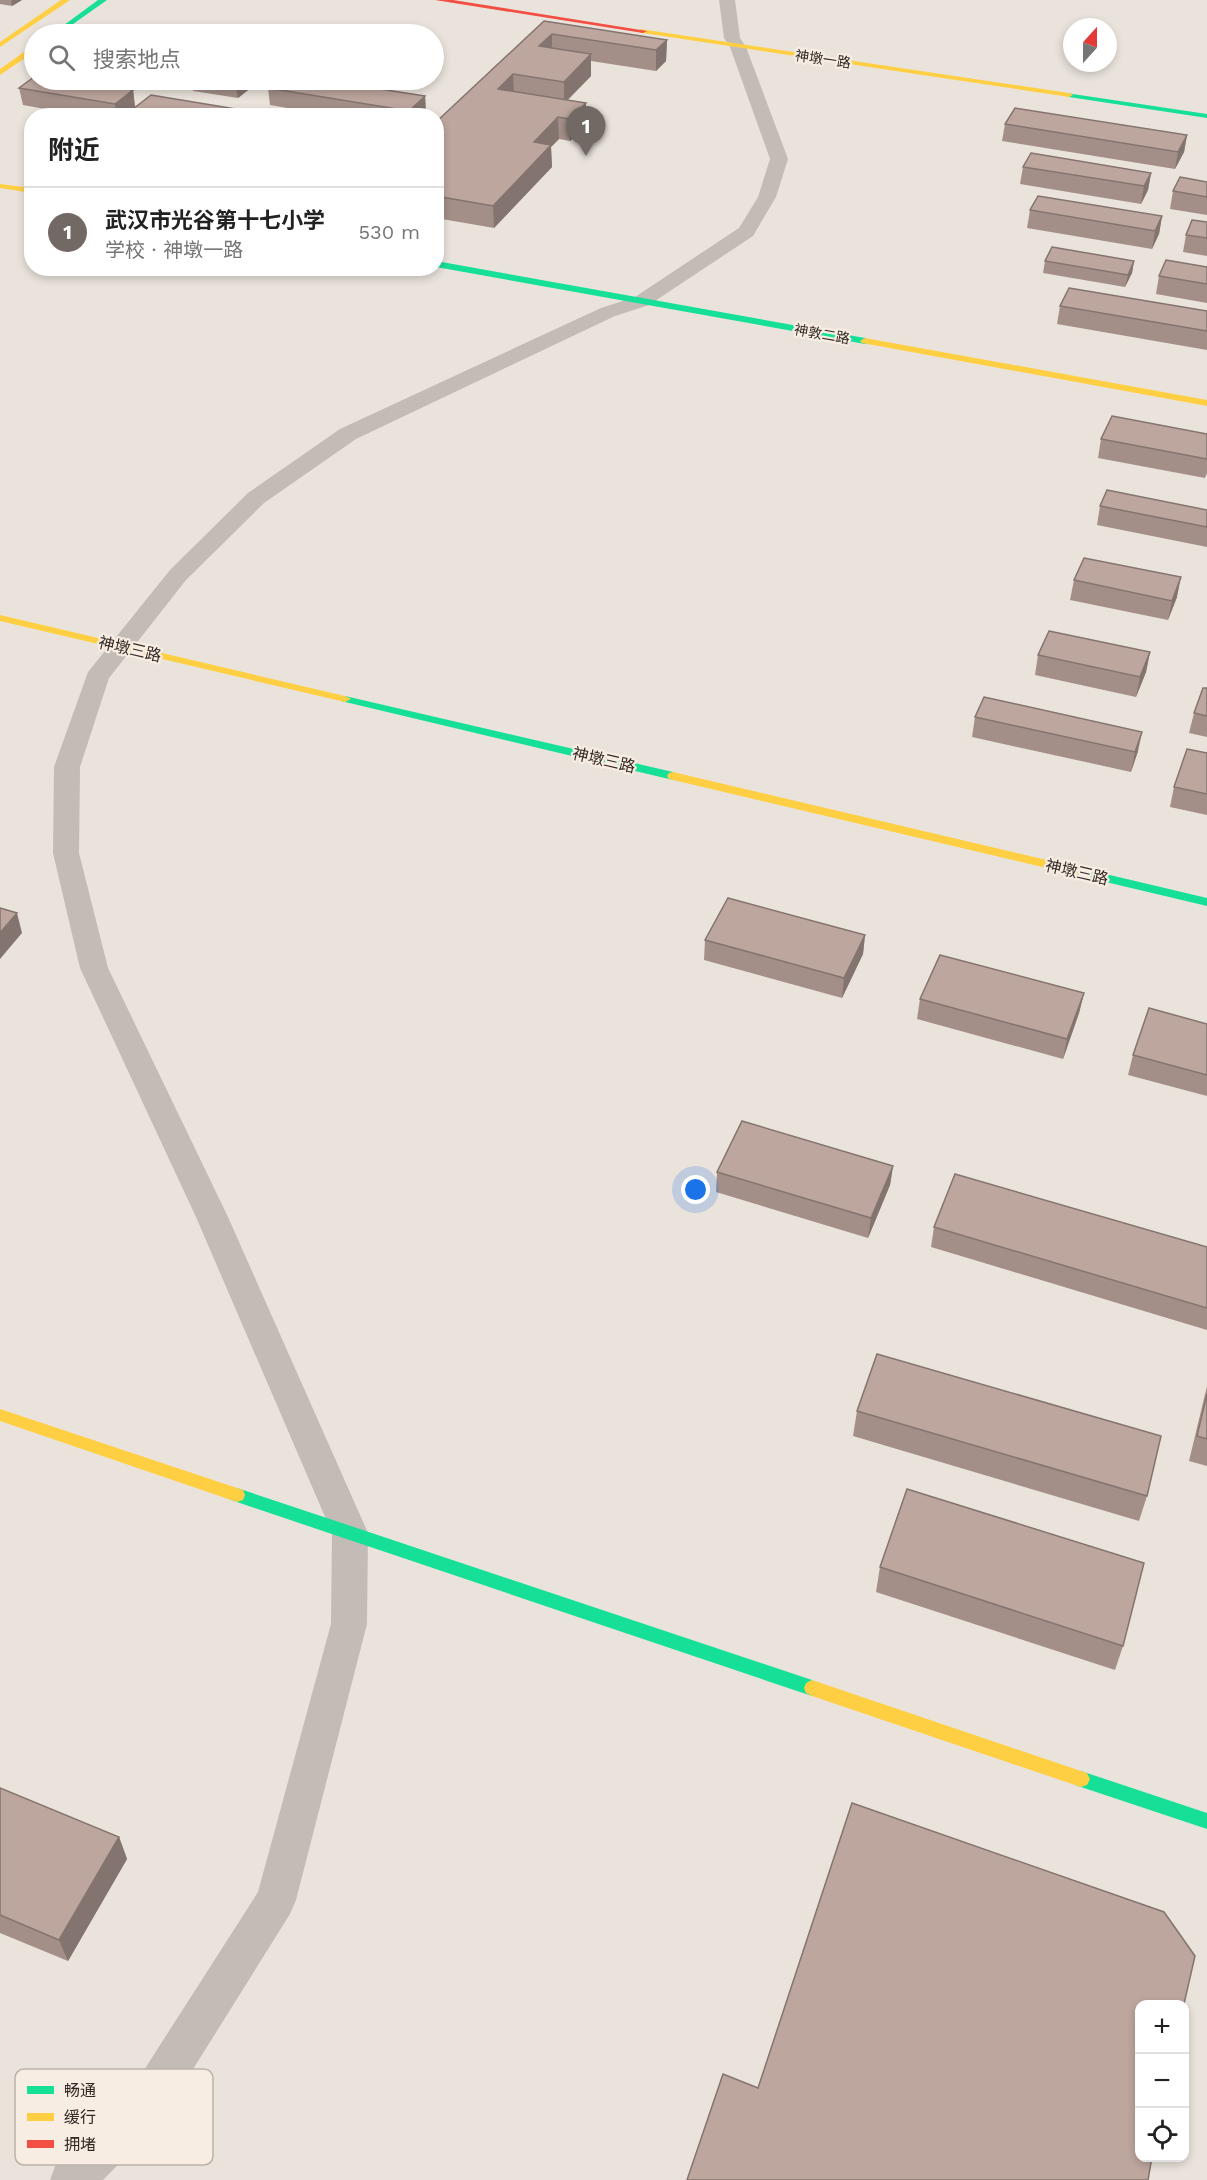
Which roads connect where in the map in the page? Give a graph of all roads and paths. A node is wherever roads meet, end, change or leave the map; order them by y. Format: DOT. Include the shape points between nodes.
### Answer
graph roads {
  1 [pos="66,0"];
  2 [pos="103,0"];
  3 [pos="439,0"];
  4 [pos="491,0"];
  5 [pos="727,0"];
  6 [pos="31,24"];
  7 [pos="69,24"];
  8 [pos="24,29"];
  9 [pos="735,42"];
  10 [pos="0,45"];
  11 [pos="24,56"];
  12 [pos="0,73"];
  13 [pos="1207,108"];
  14 [pos="1207,116"];
  15 [pos="0,186"];
  16 [pos="24,190"];
  17 [pos="444,265"];
  18 [pos="642,301"];
  19 [pos="1207,403"];
  20 [pos="0,618"];
  21 [pos="121,646"];
  22 [pos="1207,902"];
  23 [pos="0,1415"];
  24 [pos="350,1533"];
  25 [pos="1207,1821"];
  26 [pos="169,2069"];
  27 [pos="87,2165"];
  28 [pos="72,2180"];
  1 -- 6 [label="street"];
  2 -- 7 [label="street"];
  3 -- 9 [label="street, 神墩一路"];
  4 -- 9 [label="street, 神墩一路"];
  5 -- 9 [label="street"];
  8 -- 10 [label="street"];
  9 -- 13 [label="street, 神墩一路"];
  9 -- 14 [label="street, 神墩一路"];
  9 -- 18 [label="street" via="779,159 767,197 746,232"];
  11 -- 12 [label="street"];
  15 -- 16 [label="street"];
  17 -- 18 [label="street, 神敦二路"];
  18 -- 19 [label="street, 神敦二路"];
  18 -- 21 [label="street" via="608,312 348,434 256,498 178,575"];
  20 -- 21 [label="street, 神墩三路"];
  21 -- 22 [label="street, 神墩三路"];
  21 -- 24 [label="street" via="97,677 67,767 66,853 94,968 212,1217"];
  23 -- 24 [label="street"];
  24 -- 25 [label="street"];
  24 -- 26 [label="street" via="348,1624 276,1900"];
  27 -- 28 [label="street"];
}
